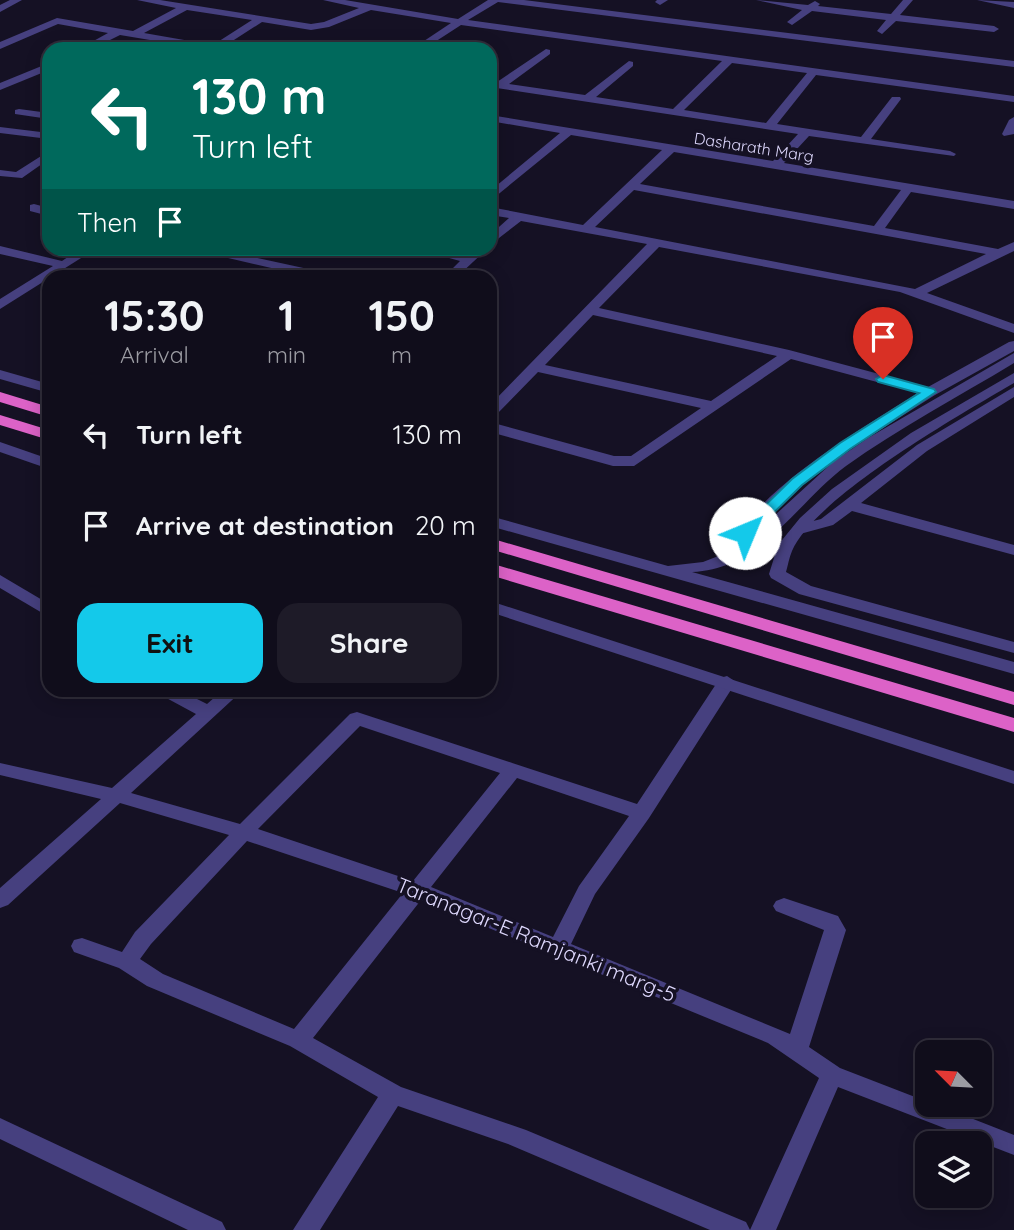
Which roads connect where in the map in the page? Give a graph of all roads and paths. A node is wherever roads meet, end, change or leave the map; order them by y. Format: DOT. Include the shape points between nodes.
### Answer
graph roads {
  1 [pos="17,0"];
  2 [pos="142,0"];
  3 [pos="331,0"];
  4 [pos="494,0"];
  5 [pos="502,0"];
  6 [pos="576,0"];
  7 [pos="761,0"];
  8 [pos="820,0"];
  9 [pos="908,0"];
  10 [pos="982,0"];
  11 [pos="1014,5"];
  12 [pos="186,7"];
  13 [pos="370,7"];
  14 [pos="559,8"];
  15 [pos="809,8"];
  16 [pos="0,9"];
  17 [pos="892,18"];
  18 [pos="259,20"];
  19 [pos="459,22"];
  20 [pos="792,22"];
  21 [pos="994,29"];
  22 [pos="119,31"];
  23 [pos="882,31"];
  24 [pos="135,34"];
  25 [pos="98,42"];
  26 [pos="181,42"];
  27 [pos="224,42"];
  28 [pos="428,42"];
  29 [pos="0,46"];
  30 [pos="546,52"];
  31 [pos="729,60"];
  32 [pos="629,64"];
  33 [pos="1014,64"];
  34 [pos="42,69"];
  35 [pos="814,71"];
  36 [pos="0,74"];
  37 [pos="27,76"];
  38 [pos="42,77"];
  39 [pos="497,83"];
  40 [pos="497,84"];
  41 [pos="0,87"];
  42 [pos="587,99"];
  43 [pos="896,99"];
  44 [pos="1014,99"];
  45 [pos="19,112"];
  46 [pos="675,113"];
  47 [pos="42,115"];
  48 [pos="497,119"];
  49 [pos="1014,120"];
  50 [pos="768,128"];
  51 [pos="0,130"];
  52 [pos="568,132"];
  53 [pos="805,133"];
  54 [pos="1008,134"];
  55 [pos="42,135"];
  56 [pos="864,141"];
  57 [pos="670,149"];
  58 [pos="950,154"];
  59 [pos="42,159"];
  60 [pos="775,167"];
  61 [pos="0,173"];
  62 [pos="632,186"];
  63 [pos="908,188"];
  64 [pos="497,191"];
  65 [pos="1014,205"];
  66 [pos="34,208"];
  67 [pos="42,210"];
  68 [pos="497,212"];
  69 [pos="518,217"];
  70 [pos="586,229"];
  71 [pos="877,230"];
  72 [pos="497,236"];
  73 [pos="656,242"];
  74 [pos="1014,246"];
  75 [pos="0,250"];
  76 [pos="999,253"];
  77 [pos="78,256"];
  78 [pos="228,256"];
  79 [pos="456,256"];
  80 [pos="473,256"];
  81 [pos="470,259"];
  82 [pos="64,265"];
  83 [pos="57,270"];
  84 [pos="294,270"];
  85 [pos="458,270"];
  86 [pos="42,281"];
  87 [pos="915,294"];
  88 [pos="3,301"];
  89 [pos="590,310"];
  90 [pos="1014,329"];
  91 [pos="1014,345"];
  92 [pos="789,354"];
  93 [pos="1014,357"];
  94 [pos="536,367"];
  95 [pos="0,374"];
  96 [pos="1014,377"];
  97 [pos="42,387"];
  98 [pos="1014,391"];
  99 [pos="930,392"];
  100 [pos="0,397"];
  101 [pos="497,397"];
  102 [pos="713,406"];
  103 [pos="42,410"];
  104 [pos="0,420"];
  105 [pos="497,429"];
  106 [pos="42,433"];
  107 [pos="0,447"];
  108 [pos="42,462"];
  109 [pos="849,505"];
  110 [pos="497,523"];
  111 [pos="800,529"];
  112 [pos="497,545"];
  113 [pos="1012,548"];
  114 [pos="745,552"];
  115 [pos="656,568"];
  116 [pos="497,571"];
  117 [pos="0,580"];
  118 [pos="42,607"];
  119 [pos="497,608"];
  120 [pos="1014,648"];
  121 [pos="1014,668"];
  122 [pos="727,682"];
  123 [pos="179,697"];
  124 [pos="226,697"];
  125 [pos="1014,699"];
  126 [pos="208,713"];
  127 [pos="1014,725"];
  128 [pos="0,769"];
  129 [pos="512,771"];
  130 [pos="1014,778"];
  131 [pos="115,795"];
  132 [pos="642,813"];
  133 [pos="243,831"];
  134 [pos="416,889"];
  135 [pos="0,900"];
  136 [pos="784,906"];
  137 [pos="82,946"];
  138 [pos="559,947"];
  139 [pos="127,962"];
  140 [pos="298,1040"];
  141 [pos="796,1051"];
  142 [pos="832,1075"];
  143 [pos="393,1094"];
  144 [pos="0,1128"];
  145 [pos="1014,1145"];
  146 [pos="213,1230"];
  147 [pos="306,1230"];
  148 [pos="737,1230"];
  149 [pos="763,1230"];
  1 -- 16 [label="street"];
  2 -- 12 [label="street"];
  3 -- 13 [label="street"];
  4 -- 19 [label="street"];
  5 -- 14 [label="street"];
  6 -- 14 [label="street"];
  7 -- 15 [label="street"];
  8 -- 15 [label="street"];
  9 -- 17 [label="street"];
  10 -- 11 [label="street"];
  12 -- 18 [label="street"];
  12 -- 24 [label="street"];
  13 -- 18 [label="street" via="318,27"];
  13 -- 19 [label="street"];
  14 -- 33 [label="street"];
  15 -- 17 [label="street"];
  15 -- 20 [label="street"];
  17 -- 21 [label="street"];
  17 -- 23 [label="street"];
  18 -- 27 [label="street"];
  19 -- 28 [label="street"];
  19 -- 31 [label="street"];
  22 -- 24 [label="street"];
  22 -- 25 [label="street"];
  22 -- 29 [label="street" via="57,22"];
  24 -- 26 [label="street"];
  30 -- 39 [label="street"];
  31 -- 35 [label="street"];
  31 -- 46 [label="street"];
  32 -- 42 [label="street"];
  34 -- 37 [label="street"];
  35 -- 44 [label="street"];
  35 -- 50 [label="street"];
  36 -- 37 [label="street"];
  37 -- 38 [label="street"];
  37 -- 41 [label="street"];
  40 -- 42 [label="street"];
  42 -- 46 [label="street"];
  43 -- 56 [label="street"];
  45 -- 47 [label="street"];
  46 -- 50 [label="street"];
  48 -- 52 [label="street, Dasharath Marg"];
  49 -- 54 [label="street"];
  50 -- 53 [label="street"];
  51 -- 55 [label="street"];
  52 -- 57 [label="street, Dasharath Marg"];
  52 -- 64 [label="street"];
  53 -- 56 [label="street"];
  53 -- 60 [label="street"];
  56 -- 58 [label="street"];
  57 -- 60 [label="street, Dasharath Marg"];
  57 -- 62 [label="street"];
  59 -- 61 [label="street" via="18,176"];
  60 -- 63 [label="street, Dasharath Marg"];
  62 -- 70 [label="street"];
  62 -- 71 [label="street"];
  63 -- 65 [label="street, Dasharath Marg"];
  63 -- 71 [label="street"];
  66 -- 67 [label="street"];
  68 -- 69 [label="street"];
  69 -- 70 [label="street"];
  69 -- 72 [label="street"];
  70 -- 73 [label="street"];
  71 -- 76 [label="street"];
  73 -- 87 [label="street"];
  73 -- 89 [label="street"];
  74 -- 76 [label="street"];
  75 -- 82 [label="street"];
  76 -- 87 [label="street"];
  77 -- 82 [label="street"];
  78 -- 84 [label="street"];
  79 -- 81 [label="street"];
  80 -- 81 [label="street"];
  81 -- 85 [label="street"];
  82 -- 83 [label="street"];
  86 -- 88 [label="street"];
  87 -- 90 [label="street"];
  89 -- 92 [label="street"];
  89 -- 94 [label="street"];
  91 -- 99 [label="street"];
  92 -- 99 [label="street"];
  92 -- 102 [label="street"];
  93 -- 114 [label="street" via="838,465"];
  94 -- 101 [label="street"];
  94 -- 102 [label="street"];
  95 -- 97 [label="street"];
  96 -- 111 [label="street" via="921,431 865,471"];
  98 -- 109 [label="street" via="922,448"];
  99 -- 114 [label="street" via="797,482 745,533"];
  100 -- 103 [label="highway"];
  102 -- 105 [label="street" via="634,461 613,461"];
  104 -- 106 [label="highway"];
  107 -- 108 [label="street"];
  109 -- 111 [label="street" via="827,522"];
  109 -- 113 [label="street"];
  110 -- 115 [label="street"];
  111 -- 120 [label="street" via="777,566 777,574 791,583"];
  112 -- 125 [label="highway"];
  114 -- 115 [label="street" via="705,567"];
  115 -- 121 [label="street"];
  116 -- 127 [label="highway"];
  117 -- 118 [label="street"];
  119 -- 122 [label="street"];
  122 -- 130 [label="street"];
  122 -- 132 [label="street"];
  123 -- 126 [label="street"];
  124 -- 126 [label="street"];
  126 -- 131 [label="street"];
  128 -- 131 [label="street, Taranagar-E Ramjanki marg-5"];
  129 -- 132 [label="street"];
  129 -- 133 [label="street" via="357,718"];
  129 -- 134 [label="street"];
  131 -- 133 [label="street, Taranagar-E Ramjanki marg-5"];
  131 -- 135 [label="street"];
  132 -- 138 [label="street" via="586,891"];
  133 -- 134 [label="street, Taranagar-E Ramjanki marg-5"];
  133 -- 139 [label="street" via="133,947"];
  134 -- 138 [label="street, Taranagar-E Ramjanki marg-5"];
  134 -- 140 [label="street"];
  136 -- 141 [label="street" via="830,922 835,930"];
  137 -- 139 [label="street"];
  138 -- 141 [label="street, Taranagar-E Ramjanki marg-5" via="776,1037"];
  139 -- 140 [label="street" via="155,980"];
  140 -- 143 [label="street"];
  141 -- 142 [label="street, Taranagar-E Ramjanki marg-5"];
  142 -- 145 [label="street, Taranagar-E Ramjanki marg-5"];
  142 -- 149 [label="street"];
  143 -- 147 [label="street"];
  143 -- 148 [label="street" via="517,1137"];
  144 -- 146 [label="street"];
}
